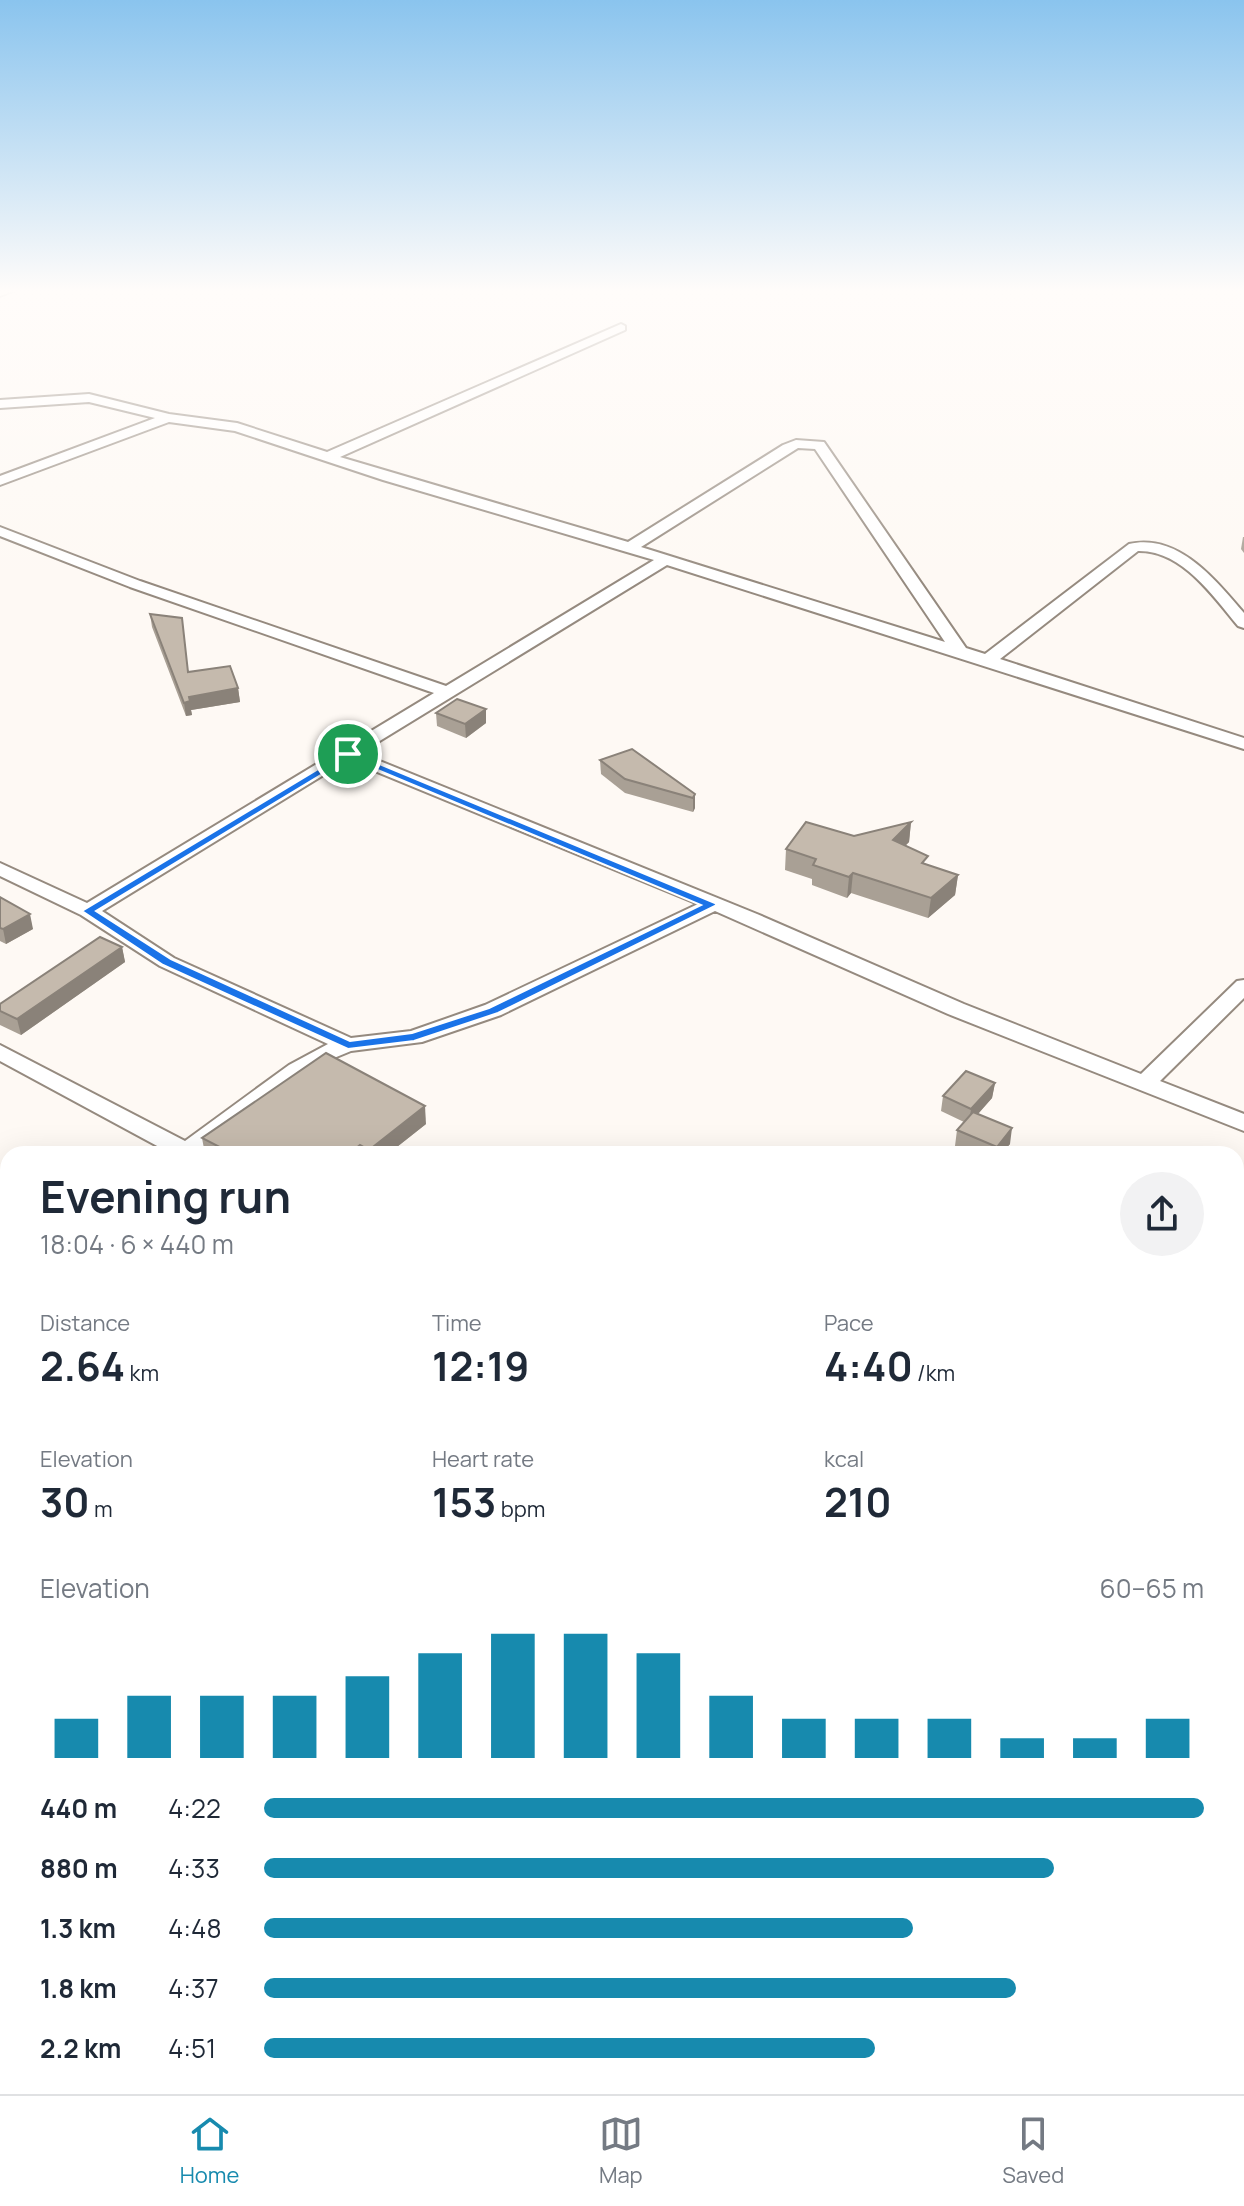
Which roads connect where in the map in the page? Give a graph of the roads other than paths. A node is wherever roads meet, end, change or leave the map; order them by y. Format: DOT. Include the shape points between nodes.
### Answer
graph roads {
  1 [pos="487,387"];
  2 [pos="0,404"];
  3 [pos="169,418"];
  4 [pos="332,455"];
  5 [pos="0,481"];
  6 [pos="0,531"];
  7 [pos="629,548"];
  8 [pos="666,559"];
  9 [pos="1244,623"];
  10 [pos="960,652"];
  11 [pos="988,660"];
  12 [pos="448,692"];
  13 [pos="1244,744"];
  14 [pos="348,754"];
  15 [pos="0,869"];
  16 [pos="711,905"];
  17 [pos="88,911"];
  18 [pos="1244,986"];
  19 [pos="348,1045"];
  20 [pos="0,1052"];
  21 [pos="1146,1082"];
  22 [pos="1244,1123"];
  23 [pos="173,1146"];
  24 [pos="195,1146"];
  1 -- 4 [label="street"];
  2 -- 3 [label="street" via="81,397"];
  3 -- 4 [label="street" via="221,422"];
  3 -- 5 [label="street"];
  4 -- 7 [label="street" via="388,477"];
  6 -- 12 [label="street" via="135,584"];
  7 -- 8 [label="street"];
  7 -- 10 [label="street" via="788,448 819,445"];
  8 -- 10 [label="street"];
  8 -- 12 [label="street"];
  9 -- 11 [label="street" via="1170,550 1143,545"];
  10 -- 11 [label="street"];
  11 -- 13 [label="street"];
  12 -- 14 [label="street"];
  14 -- 16 [label="street"];
  14 -- 17 [label="street"];
  15 -- 17 [label="street"];
  16 -- 19 [label="street" via="493,1010 414,1037"];
  16 -- 21 [label="street"];
  17 -- 19 [label="street" via="167,962"];
  18 -- 21 [label="street"];
  19 -- 24 [label="street" via="297,1070"];
  20 -- 23 [label="street"];
  21 -- 22 [label="street"];
}
